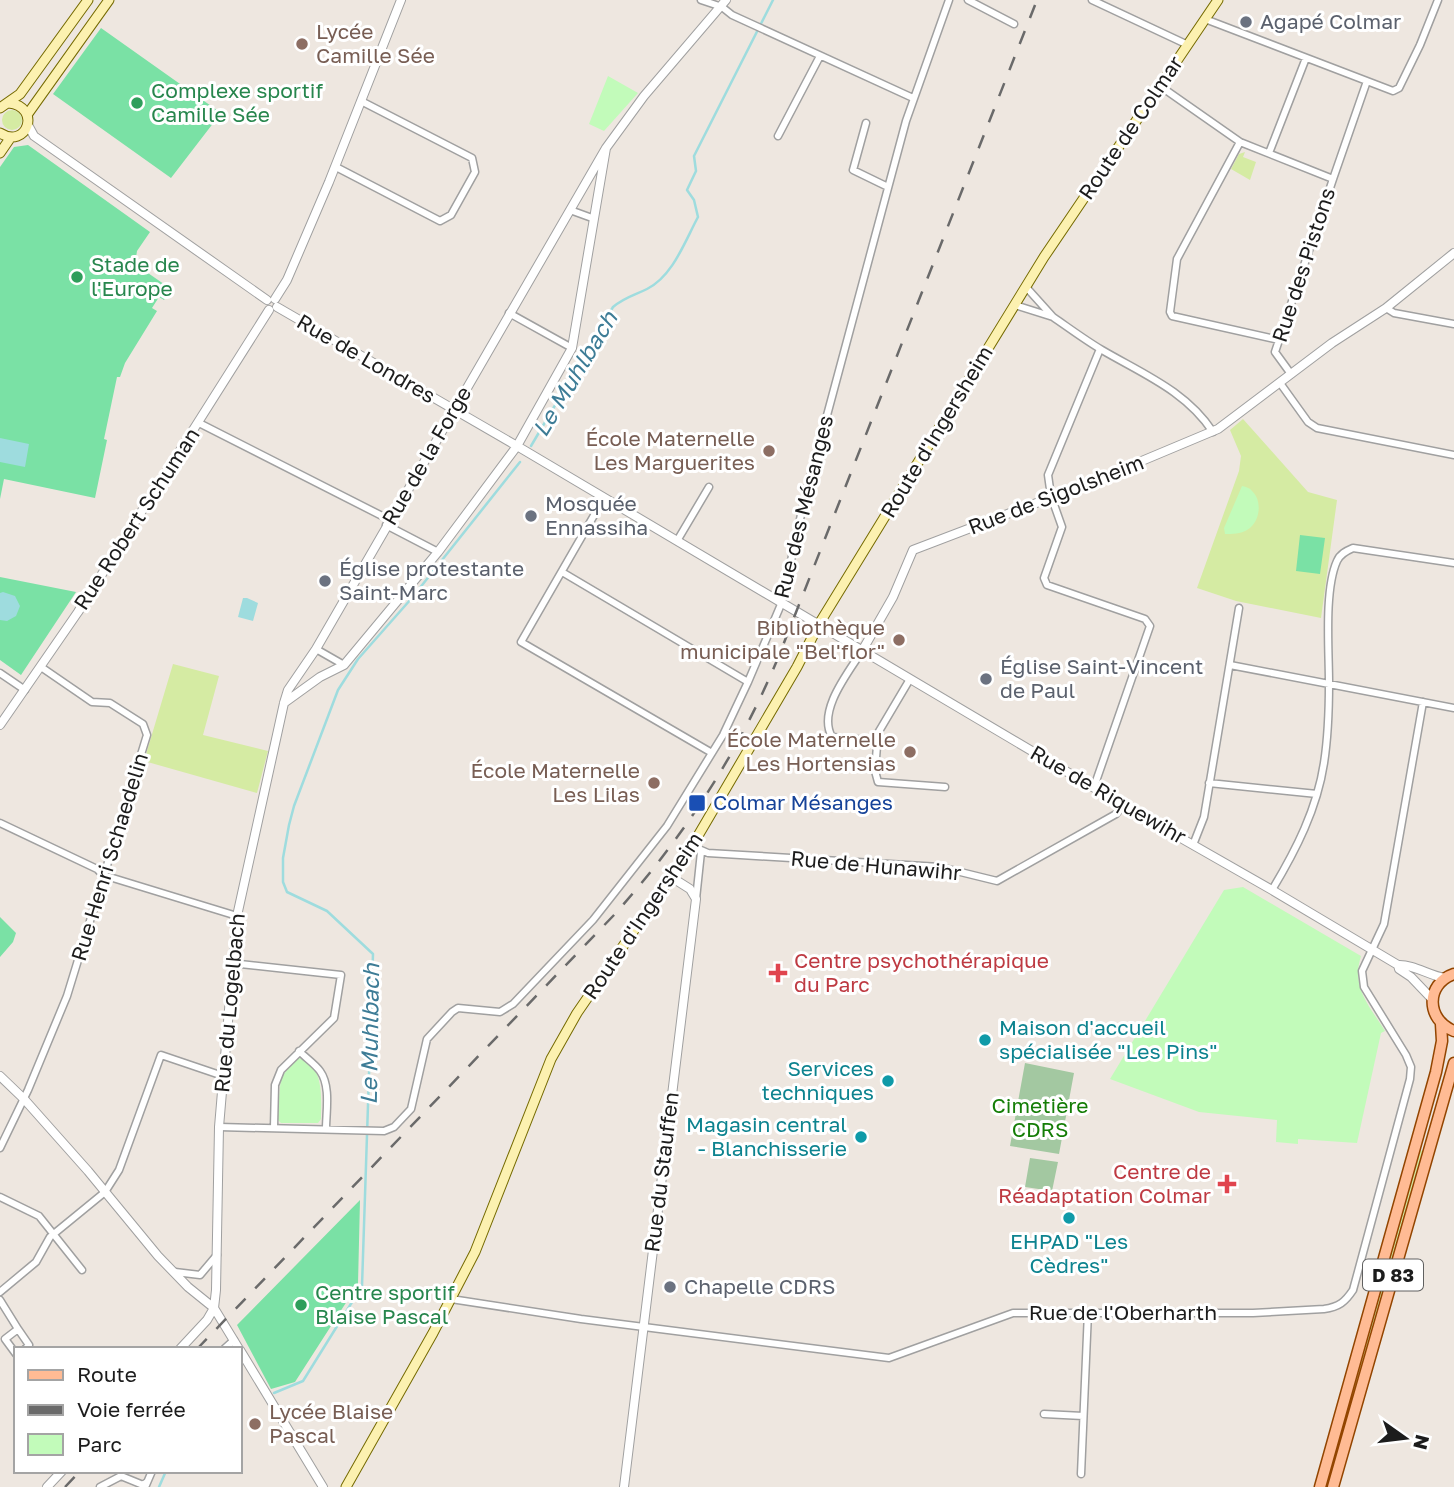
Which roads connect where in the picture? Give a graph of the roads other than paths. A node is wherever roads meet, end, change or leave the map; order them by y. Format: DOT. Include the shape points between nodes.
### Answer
graph roads {
  1 [pos="88,0"];
  2 [pos="106,0"];
  3 [pos="401,0"];
  4 [pos="701,0"];
  5 [pos="949,0"];
  6 [pos="968,0"];
  7 [pos="1092,0"];
  8 [pos="1218,0"];
  9 [pos="1438,0"];
  10 [pos="724,3"];
  11 [pos="1205,19"];
  12 [pos="1014,24"];
  13 [pos="1188,45"];
  14 [pos="820,55"];
  15 [pos="1306,58"];
  16 [pos="1367,81"];
  17 [pos="1160,86"];
  18 [pos="913,98"];
  19 [pos="361,101"];
  20 [pos="4,105"];
  21 [pos="27,115"];
  22 [pos="866,123"];
  23 [pos="25,129"];
  24 [pos="0,133"];
  25 [pos="778,136"];
  26 [pos="11,137"];
  27 [pos="1240,142"];
  28 [pos="606,148"];
  29 [pos="0,153"];
  30 [pos="1269,153"];
  31 [pos="336,167"];
  32 [pos="1334,179"];
  33 [pos="888,187"];
  34 [pos="570,210"];
  35 [pos="592,218"];
  36 [pos="1454,253"];
  37 [pos="1044,257"];
  38 [pos="1026,287"];
  39 [pos="272,304"];
  40 [pos="1014,305"];
  41 [pos="1386,308"];
  42 [pos="509,313"];
  43 [pos="1053,317"];
  44 [pos="1454,324"];
  45 [pos="1279,340"];
  46 [pos="572,348"];
  47 [pos="1100,349"];
  48 [pos="1291,374"];
  49 [pos="1280,383"];
  50 [pos="454,410"];
  51 [pos="199,423"];
  52 [pos="1213,432"];
  53 [pos="517,446"];
  54 [pos="1454,455"];
  55 [pos="709,487"];
  56 [pos="1051,496"];
  57 [pos="604,498"];
  58 [pos="388,523"];
  59 [pos="677,541"];
  60 [pos="438,552"];
  61 [pos="1454,563"];
  62 [pos="562,572"];
  63 [pos="782,602"];
  64 [pos="1239,608"];
  65 [pos="819,624"];
  66 [pos="316,649"];
  67 [pos="862,651"];
  68 [pos="344,665"];
  69 [pos="1230,665"];
  70 [pos="41,667"];
  71 [pos="0,673"];
  72 [pos="910,679"];
  73 [pos="748,682"];
  74 [pos="1329,685"];
  75 [pos="25,691"];
  76 [pos="1423,702"];
  77 [pos="284,703"];
  78 [pos="1454,708"];
  79 [pos="0,725"];
  80 [pos="878,741"];
  81 [pos="712,753"];
  82 [pos="1209,783"];
  83 [pos="945,787"];
  84 [pos="1094,787"];
  85 [pos="1317,794"];
  86 [pos="1123,805"];
  87 [pos="0,823"];
  88 [pos="1193,845"];
  89 [pos="692,846"];
  90 [pos="701,852"];
  91 [pos="103,875"];
  92 [pos="671,877"];
  93 [pos="1272,890"];
  94 [pos="696,899"];
  95 [pos="237,916"];
  96 [pos="1371,949"];
  97 [pos="231,963"];
  98 [pos="1398,965"];
  99 [pos="1451,974"];
  100 [pos="1432,999"];
  101 [pos="1441,1024"];
  102 [pos="1454,1031"];
  103 [pos="299,1051"];
  104 [pos="1454,1063"];
  105 [pos="0,1076"];
  106 [pos="223,1076"];
  107 [pos="24,1099"];
  108 [pos="219,1127"];
  109 [pos="274,1127"];
  110 [pos="326,1129"];
  111 [pos="0,1148"];
  112 [pos="105,1192"];
  113 [pos="0,1197"];
  114 [pos="54,1233"];
  115 [pos="219,1253"];
  116 [pos="82,1270"];
  117 [pos="172,1272"];
  118 [pos="0,1292"];
  119 [pos="450,1299"];
  120 [pos="0,1300"];
  121 [pos="214,1308"];
  122 [pos="1088,1312"];
  123 [pos="644,1327"];
  124 [pos="19,1329"];
  125 [pos="234,1340"];
  126 [pos="27,1347"];
  127 [pos="182,1347"];
  128 [pos="226,1347"];
  129 [pos="238,1347"];
  130 [pos="14,1351"];
  131 [pos="242,1354"];
  132 [pos="1044,1414"];
  133 [pos="1083,1416"];
  134 [pos="60,1473"];
  135 [pos="1081,1474"];
  136 [pos="146,1485"];
  137 [pos="47,1487"];
  138 [pos="100,1487"];
  139 [pos="323,1487"];
  140 [pos="346,1487"];
  141 [pos="624,1487"];
  142 [pos="1320,1487"];
  143 [pos="1333,1487"];
  1 -- 20 [label="main road" via="20,94"];
  2 -- 21 [label="main road"];
  3 -- 19 [label="street, Rue Robert Schuman"];
  4 -- 10 [label="street"];
  5 -- 18 [label="street, Rue des Mésanges"];
  6 -- 12 [label="street"];
  7 -- 13 [label="street"];
  8 -- 11 [label="main road, Route de Colmar"];
  9 -- 16 [label="street" via="1399,88 1392,91"];
  10 -- 14 [label="street" via="732,15"];
  10 -- 28 [label="street"];
  11 -- 13 [label="main road, Route de Colmar"];
  11 -- 15 [label="street"];
  13 -- 37 [label="main road, Route de Colmar"];
  14 -- 18 [label="street"];
  14 -- 25 [label="street"];
  15 -- 16 [label="street"];
  15 -- 30 [label="street"];
  16 -- 32 [label="street"];
  17 -- 27 [label="street, Rue des Pistons"];
  18 -- 33 [label="street, Rue des Mésanges"];
  19 -- 31 [label="street, Rue Robert Schuman"];
  19 -- 31 [label="street" via="472,158 475,172 451,215 440,221"];
  20 -- 21 [label="main road" via="21,107"];
  21 -- 23 [label="main road"];
  22 -- 33 [label="street" via="853,170"];
  23 -- 26 [label="main road"];
  23 -- 39 [label="street, Rue de Londres"];
  24 -- 26 [label="main road"];
  26 -- 29 [label="main road"];
  27 -- 30 [label="street, Rue des Pistons"];
  27 -- 45 [label="street" via="1177,259 1170,312"];
  28 -- 34 [label="street, Rue de la Forge"];
  28 -- 35 [label="street"];
  30 -- 32 [label="street, Rue des Pistons"];
  31 -- 39 [label="street, Rue Robert Schuman"];
  32 -- 45 [label="street, Rue des Pistons"];
  33 -- 63 [label="street, Rue des Mésanges" via="801,513"];
  34 -- 35 [label="street"];
  34 -- 42 [label="street, Rue de la Forge"];
  35 -- 46 [label="street"];
  36 -- 41 [label="street, Rue de Sigolsheim"];
  37 -- 38 [label="main road, Route d'Ingersheim"];
  38 -- 40 [label="main road, Route d'Ingersheim"];
  38 -- 43 [label="street"];
  39 -- 50 [label="street, Rue de Londres"];
  39 -- 51 [label="street, Rue Robert Schuman"];
  40 -- 43 [label="street"];
  40 -- 65 [label="main road, Route d'Ingersheim"];
  41 -- 44 [label="street"];
  41 -- 48 [label="street, Rue de Sigolsheim"];
  42 -- 46 [label="street"];
  42 -- 50 [label="street, Rue de la Forge"];
  43 -- 47 [label="street"];
  45 -- 48 [label="street, Rue des Pistons" via="1275,352"];
  46 -- 53 [label="street"];
  47 -- 52 [label="street" via="1174,390"];
  47 -- 56 [label="street" via="1048,475"];
  48 -- 49 [label="street, Rue de Sigolsheim"];
  49 -- 52 [label="street, Rue de Sigolsheim"];
  49 -- 54 [label="street" via="1317,428"];
  50 -- 53 [label="street, Rue de Londres"];
  50 -- 58 [label="street, Rue de la Forge"];
  51 -- 58 [label="street"];
  51 -- 70 [label="street, Rue Robert Schuman"];
  52 -- 56 [label="street, Rue de Sigolsheim"];
  53 -- 57 [label="street, Rue de Londres"];
  53 -- 60 [label="street"];
  55 -- 59 [label="street"];
  56 -- 67 [label="street, Rue de Sigolsheim" via="913,550"];
  56 -- 84 [label="street" via="1062,527 1045,583 1145,619 1150,626"];
  57 -- 59 [label="street, Rue de Riquewihr"];
  57 -- 62 [label="street"];
  58 -- 60 [label="street"];
  58 -- 66 [label="street, Rue de la Forge"];
  59 -- 63 [label="street, Rue de Riquewihr"];
  60 -- 68 [label="street"];
  61 -- 74 [label="street" via="1353,548 1340,555 1330,600"];
  62 -- 73 [label="street"];
  62 -- 81 [label="street" via="521,642"];
  63 -- 65 [label="street, Rue de Riquewihr"];
  63 -- 73 [label="street, Rue des Mésanges"];
  64 -- 69 [label="street"];
  65 -- 67 [label="street, Rue de Riquewihr"];
  65 -- 89 [label="main road, Route d'Ingersheim"];
  66 -- 68 [label="street"];
  66 -- 77 [label="street, Rue de la Forge"];
  67 -- 72 [label="street, Rue de Riquewihr"];
  67 -- 80 [label="street" via="836,694 828,729 832,737"];
  68 -- 77 [label="street"];
  69 -- 74 [label="street"];
  69 -- 82 [label="street"];
  70 -- 75 [label="street, Rue Robert Schuman"];
  70 -- 91 [label="street, Rue Henri Schaedelin" via="92,702 110,703 143,724 147,735"];
  71 -- 75 [label="street"];
  72 -- 80 [label="street" via="878,733"];
  72 -- 84 [label="street, Rue de Riquewihr"];
  73 -- 81 [label="street, Rue des Mésanges"];
  74 -- 76 [label="street"];
  74 -- 85 [label="street" via="1324,763"];
  75 -- 79 [label="street, Rue Robert Schuman"];
  76 -- 78 [label="street"];
  76 -- 96 [label="street, Rue de l'Oberharth" via="1384,924"];
  77 -- 95 [label="street, Rue du Logelbach"];
  80 -- 83 [label="street" via="878,782"];
  81 -- 110 [label="street, Rue des Mésanges" via="635,868 513,1004 500,1012 458,1008 430,1036 413,1104 394,1127 384,1131"];
  82 -- 85 [label="street"];
  82 -- 88 [label="street" via="1204,817"];
  84 -- 86 [label="street, Rue de Riquewihr"];
  85 -- 93 [label="street" via="1303,834"];
  86 -- 88 [label="street, Rue de Riquewihr"];
  86 -- 90 [label="street, Rue de Hunawihr" via="1116,814 998,881 940,867"];
  87 -- 91 [label="street"];
  88 -- 93 [label="street, Rue de Riquewihr"];
  89 -- 90 [label="street, Rue de Hunawihr"];
  89 -- 92 [label="main road, Route d'Ingersheim"];
  90 -- 94 [label="street, Rue du Stauffen"];
  91 -- 95 [label="street"];
  91 -- 107 [label="street, Rue Henri Schaedelin" via="67,996"];
  92 -- 94 [label="street" via="690,889"];
  92 -- 119 [label="main road, Route d'Ingersheim" via="577,1013 551,1059 489,1221"];
  93 -- 96 [label="street, Rue de Riquewihr"];
  94 -- 123 [label="street, Rue du Stauffen"];
  95 -- 97 [label="street, Rue du Logelbach"];
  96 -- 98 [label="street, Rue de Riquewihr"];
  96 -- 122 [label="street, Rue de l'Oberharth" via="1363,971 1364,987 1406,1055 1410,1079 1347,1299 1335,1308 1297,1311"];
  97 -- 103 [label="street" via="341,975 334,1018"];
  97 -- 106 [label="street, Rue du Logelbach"];
  98 -- 99 [label="street, Rue de Riquewihr"];
  98 -- 100 [label="street, Rue de Riquewihr"];
  99 -- 100 [label="main road" via="1438,984"];
  100 -- 101 [label="main road"];
  101 -- 102 [label="main road"];
  101 -- 142 [label="main road, D 83" via="1436,1072"];
  103 -- 109 [label="street" via="281,1070 275,1085"];
  103 -- 110 [label="street" via="323,1077"];
  104 -- 143 [label="main road, D 83"];
  105 -- 107 [label="street"];
  106 -- 108 [label="street, Rue du Logelbach"];
  106 -- 112 [label="street" via="161,1055 119,1170"];
  107 -- 111 [label="street, Rue Henri Schaedelin"];
  107 -- 112 [label="street"];
  108 -- 109 [label="street"];
  108 -- 115 [label="street, Rue du Logelbach"];
  109 -- 110 [label="street"];
  112 -- 114 [label="street"];
  112 -- 117 [label="street"];
  113 -- 114 [label="street" via="39,1216"];
  114 -- 116 [label="street"];
  114 -- 118 [label="street" via="36,1262"];
  115 -- 117 [label="street" via="200,1275"];
  115 -- 121 [label="street, Rue du Logelbach"];
  117 -- 121 [label="street"];
  119 -- 123 [label="street, Rue de l'Oberharth"];
  119 -- 140 [label="main road, Route d'Ingersheim"];
  120 -- 124 [label="street"];
  121 -- 125 [label="street"];
  121 -- 127 [label="street"];
  122 -- 123 [label="street, Rue de l'Oberharth" via="1013,1313 889,1358"];
  122 -- 133 [label="street"];
  123 -- 141 [label="street, Rue du Stauffen"];
  124 -- 126 [label="street"];
  124 -- 130 [label="street" via="5,1339"];
  125 -- 128 [label="street"];
  125 -- 129 [label="street"];
  131 -- 139 [label="street"];
  132 -- 133 [label="street"];
  133 -- 135 [label="street"];
  134 -- 137 [label="street"];
  136 -- 138 [label="street" via="121,1476"];
}
